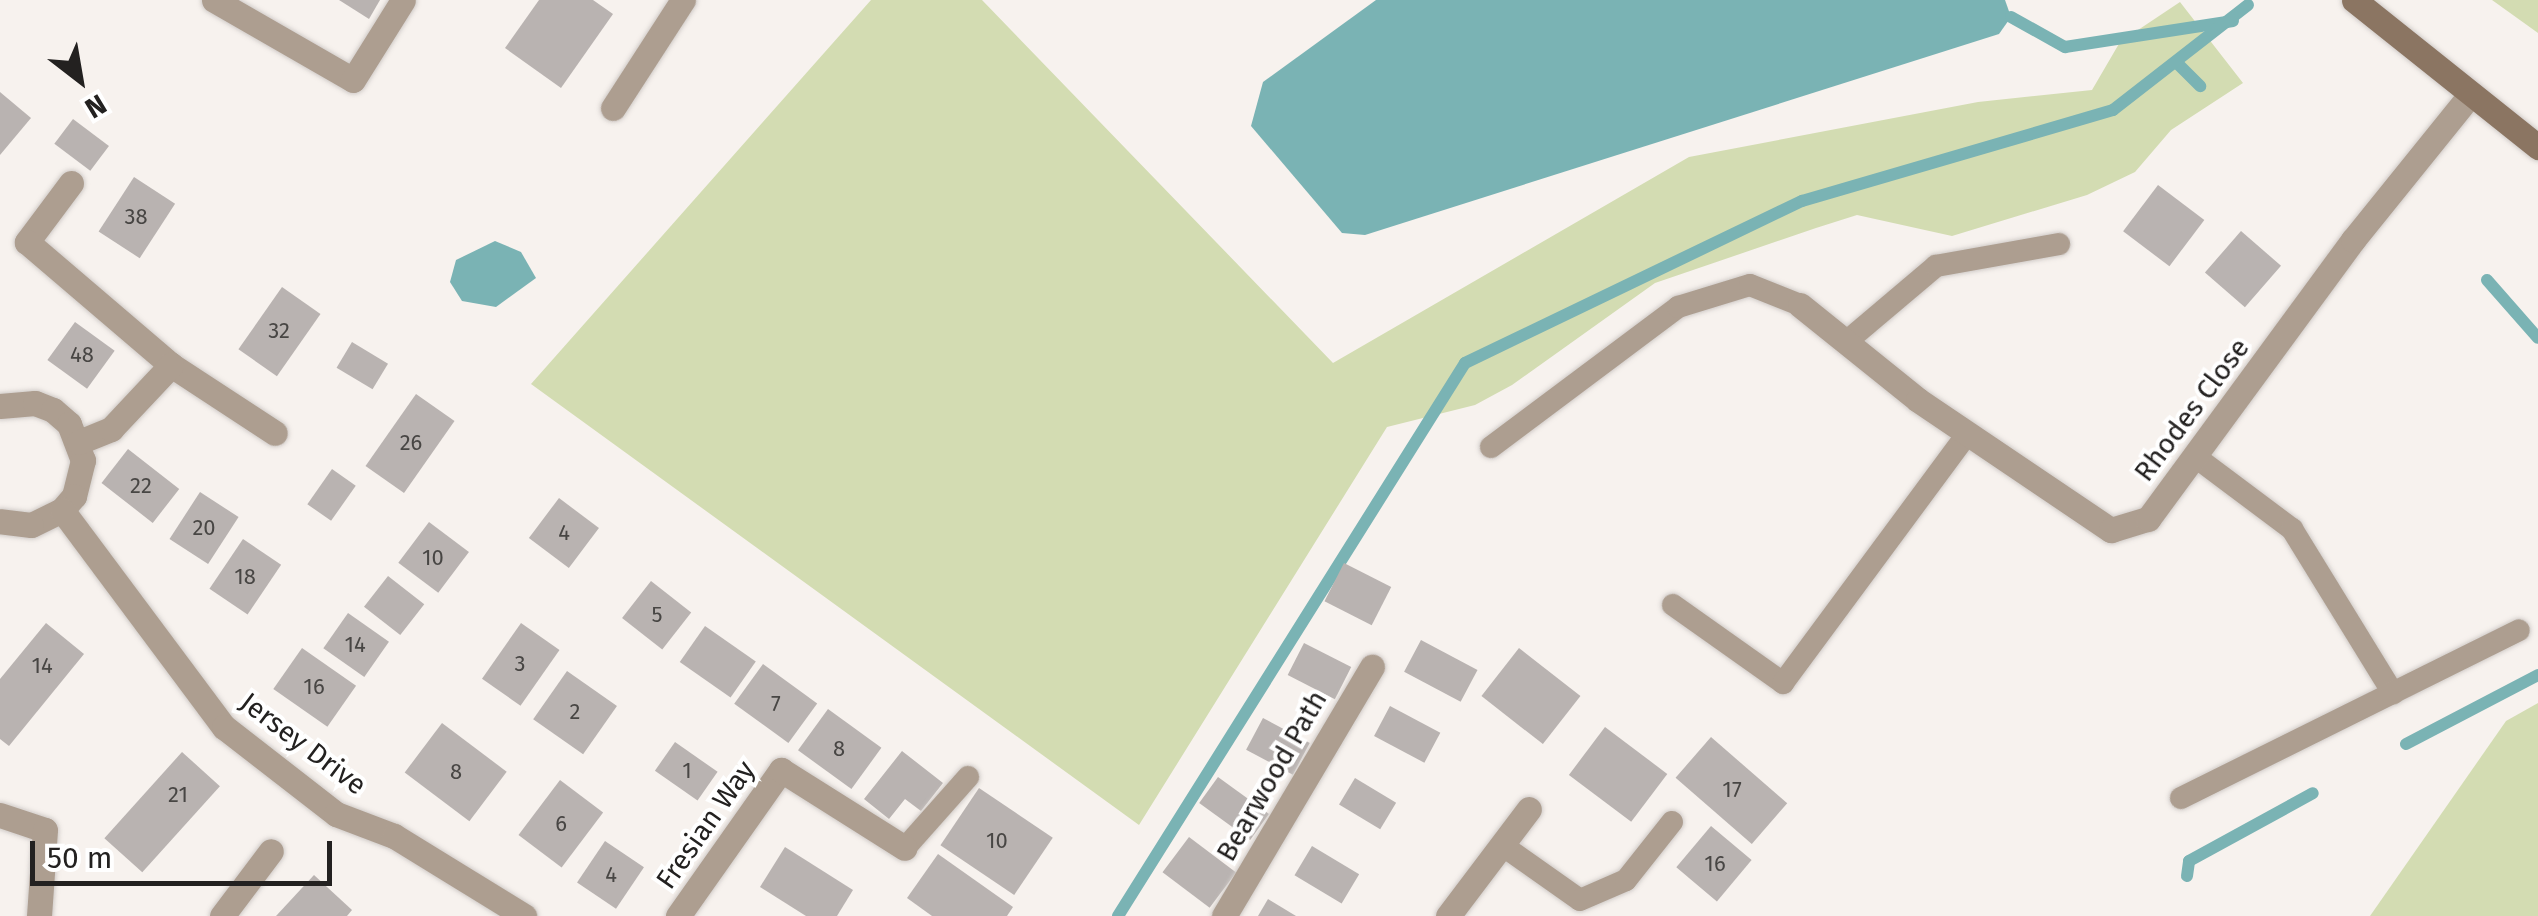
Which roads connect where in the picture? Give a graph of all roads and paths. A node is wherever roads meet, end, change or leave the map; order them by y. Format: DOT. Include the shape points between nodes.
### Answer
graph roads {
  1 [pos="214,0"];
  2 [pos="403,0"];
  3 [pos="683,0"];
  4 [pos="2354,0"];
  5 [pos="2469,96"];
  6 [pos="613,108"];
  7 [pos="2538,147"];
  8 [pos="70,183"];
  9 [pos="2059,244"];
  10 [pos="1800,305"];
  11 [pos="1846,342"];
  12 [pos="170,365"];
  13 [pos="0,406"];
  14 [pos="275,434"];
  15 [pos="1967,434"];
  16 [pos="80,442"];
  17 [pos="1491,447"];
  18 [pos="2197,458"];
  19 [pos="62,510"];
  20 [pos="0,521"];
  21 [pos="1673,606"];
  22 [pos="2519,630"];
  23 [pos="1372,666"];
  24 [pos="2393,693"];
  25 [pos="968,777"];
  26 [pos="2182,798"];
  27 [pos="1530,809"];
  28 [pos="0,816"];
  29 [pos="1672,822"];
  30 [pos="1502,845"];
  31 [pos="905,848"];
  32 [pos="271,851"];
  33 [pos="39,916"];
  34 [pos="222,916"];
  35 [pos="524,916"];
  36 [pos="678,916"];
  37 [pos="1224,916"];
  38 [pos="1448,916"];
  1 -- 2 [label="street" via="352,80"];
  3 -- 6 [label="street"];
  4 -- 5 [label="street"];
  5 -- 7 [label="street"];
  5 -- 18 [label="street, Rhodes Close" via="2353,240"];
  8 -- 12 [label="street" via="28,242"];
  9 -- 11 [label="lane" via="1936,266"];
  10 -- 11 [label="street, Rhodes Close"];
  10 -- 17 [label="lane" via="1750,286 1678,307"];
  11 -- 15 [label="street, Rhodes Close"];
  12 -- 14 [label="street"];
  12 -- 16 [label="street" via="111,429"];
  13 -- 16 [label="street" via="34,403 53,410"];
  15 -- 18 [label="street, Rhodes Close" via="2111,530 2148,519"];
  15 -- 21 [label="lane" via="1783,683"];
  16 -- 19 [label="street" via="81,478"];
  18 -- 24 [label="lane" via="2292,529"];
  19 -- 20 [label="street" via="32,525"];
  19 -- 35 [label="street, Jersey Drive" via="224,727 336,814 394,836"];
  22 -- 24 [label="lane"];
  23 -- 37 [label="street, Bearwood Path"];
  24 -- 26 [label="lane"];
  25 -- 31 [label="lane, Fresian Way"];
  27 -- 30 [label="street"];
  28 -- 33 [label="street" via="44,830"];
  29 -- 30 [label="lane" via="1626,880 1580,900"];
  30 -- 38 [label="street"];
  31 -- 36 [label="street, Fresian Way" via="782,770"];
  32 -- 34 [label="street"];
}
